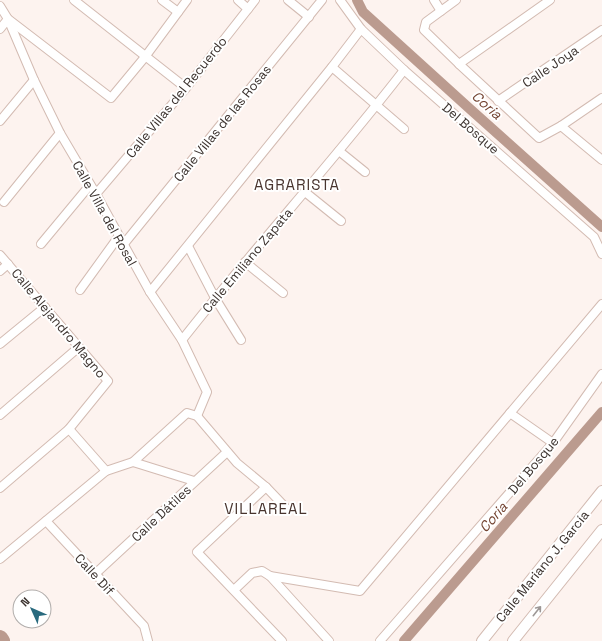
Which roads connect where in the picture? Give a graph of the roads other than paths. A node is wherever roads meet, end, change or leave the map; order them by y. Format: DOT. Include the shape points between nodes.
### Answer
graph roads {
  1 [pos="74,0"];
  2 [pos="162,0"];
  3 [pos="187,0"];
  4 [pos="238,0"];
  5 [pos="255,0"];
  6 [pos="288,0"];
  7 [pos="322,0"];
  8 [pos="340,0"];
  9 [pos="434,0"];
  10 [pos="456,0"];
  11 [pos="550,0"];
  12 [pos="0,6"];
  13 [pos="248,9"];
  14 [pos="441,11"];
  15 [pos="178,12"];
  16 [pos="309,17"];
  17 [pos="8,19"];
  18 [pos="0,29"];
  19 [pos="361,29"];
  20 [pos="602,30"];
  21 [pos="144,57"];
  22 [pos="459,64"];
  23 [pos="332,67"];
  24 [pos="404,70"];
  25 [pos="34,80"];
  26 [pos="186,88"];
  27 [pos="602,98"];
  28 [pos="498,101"];
  29 [pos="376,106"];
  30 [pos="0,121"];
  31 [pos="561,126"];
  32 [pos="404,129"];
  33 [pos="60,133"];
  34 [pos="339,152"];
  35 [pos="602,160"];
  36 [pos="365,172"];
  37 [pos="90,185"];
  38 [pos="305,192"];
  39 [pos="96,194"];
  40 [pos="4,202"];
  41 [pos="340,221"];
  42 [pos="119,236"];
  43 [pos="40,244"];
  44 [pos="123,245"];
  45 [pos="188,246"];
  46 [pos="602,254"];
  47 [pos="0,255"];
  48 [pos="245,262"];
  49 [pos="8,264"];
  50 [pos="0,271"];
  51 [pos="80,290"];
  52 [pos="150,292"];
  53 [pos="283,293"];
  54 [pos="215,298"];
  55 [pos="602,304"];
  56 [pos="45,307"];
  57 [pos="182,340"];
  58 [pos="241,340"];
  59 [pos="0,344"];
  60 [pos="79,347"];
  61 [pos="602,374"];
  62 [pos="510,413"];
  63 [pos="0,415"];
  64 [pos="197,416"];
  65 [pos="69,429"];
  66 [pos="553,443"];
  67 [pos="227,452"];
  68 [pos="133,462"];
  69 [pos="106,471"];
  70 [pos="194,481"];
  71 [pos="266,486"];
  72 [pos="0,488"];
  73 [pos="602,491"];
  74 [pos="288,510"];
  75 [pos="46,521"];
  76 [pos="602,530"];
  77 [pos="0,559"];
  78 [pos="95,574"];
  79 [pos="270,576"];
  80 [pos="234,590"];
  81 [pos="148,641"];
  82 [pos="282,641"];
  83 [pos="329,641"];
  84 [pos="380,641"];
  85 [pos="482,641"];
  86 [pos="513,641"];
  1 -- 21 [label="street"];
  2 -- 15 [label="street"];
  3 -- 15 [label="street"];
  4 -- 13 [label="street"];
  5 -- 13 [label="street, Calle Villas del Recuerdo"];
  6 -- 16 [label="street"];
  7 -- 16 [label="street, Calle Villas de las Rosas"];
  8 -- 19 [label="street, Del Bosque"];
  9 -- 14 [label="street"];
  10 -- 14 [label="street"];
  11 -- 22 [label="street"];
  12 -- 17 [label="street, Calle Villa del Rosal"];
  13 -- 26 [label="street, Calle Villas del Recuerdo"];
  14 -- 22 [label="street" via="426,22 424,30"];
  15 -- 21 [label="street"];
  16 -- 44 [label="street, Calle Villas de las Rosas"];
  17 -- 18 [label="street"];
  17 -- 21 [label="street" via="111,98"];
  17 -- 25 [label="street, Calle Villa del Rosal"];
  19 -- 23 [label="street"];
  19 -- 24 [label="street, Del Bosque"];
  20 -- 28 [label="street, Calle Joya"];
  21 -- 26 [label="street"];
  22 -- 28 [label="street"];
  23 -- 29 [label="street"];
  23 -- 45 [label="street"];
  24 -- 29 [label="street, Calle Emiliano Zapata"];
  24 -- 46 [label="street, Del Bosque" via="594,237"];
  25 -- 30 [label="street"];
  25 -- 33 [label="street, Calle Villa del Rosal"];
  26 -- 39 [label="street, Calle Villas del Recuerdo"];
  27 -- 31 [label="street"];
  28 -- 31 [label="street" via="539,138"];
  29 -- 32 [label="street"];
  29 -- 34 [label="street, Calle Emiliano Zapata"];
  31 -- 35 [label="street"];
  33 -- 37 [label="street, Calle Villa del Rosal"];
  33 -- 40 [label="street"];
  34 -- 36 [label="street"];
  34 -- 38 [label="street, Calle Emiliano Zapata"];
  37 -- 39 [label="street, Calle Villa del Rosal"];
  37 -- 43 [label="street"];
  38 -- 41 [label="street"];
  38 -- 48 [label="street, Calle Emiliano Zapata"];
  39 -- 42 [label="street, Calle Villa del Rosal"];
  42 -- 44 [label="street, Calle Villa del Rosal"];
  42 -- 51 [label="street"];
  44 -- 52 [label="street, Calle Villa del Rosal"];
  45 -- 52 [label="street"];
  45 -- 54 [label="street"];
  47 -- 49 [label="street, Calle Alejandro Magno"];
  48 -- 53 [label="street"];
  48 -- 54 [label="street, Calle Emiliano Zapata"];
  49 -- 50 [label="street"];
  49 -- 56 [label="street, Calle Alejandro Magno"];
  52 -- 57 [label="street, Calle Villa del Rosal"];
  54 -- 57 [label="street, Calle Emiliano Zapata"];
  54 -- 58 [label="street"];
  55 -- 62 [label="street"];
  56 -- 59 [label="street"];
  56 -- 60 [label="street, Calle Alejandro Magno"];
  57 -- 64 [label="street, Calle Villa del Rosal" via="207,392"];
  60 -- 63 [label="street"];
  60 -- 65 [label="street, Calle Alejandro Magno" via="108,382"];
  61 -- 66 [label="street, Del Bosque"];
  62 -- 66 [label="street"];
  62 -- 79 [label="street" via="360,591"];
  64 -- 67 [label="street"];
  64 -- 68 [label="street" via="187,413"];
  65 -- 69 [label="street"];
  65 -- 72 [label="street, Calle Alejandro Magno"];
  66 -- 84 [label="street, Del Bosque"];
  67 -- 70 [label="street, Calle Dátiles"];
  67 -- 71 [label="street"];
  68 -- 69 [label="street"];
  68 -- 70 [label="street"];
  69 -- 75 [label="street"];
  70 -- 78 [label="street, Calle Dátiles"];
  71 -- 74 [label="street"];
  71 -- 80 [label="street" via="197,552"];
  73 -- 85 [label="street, Calle Mariano J. García"];
  75 -- 77 [label="street"];
  75 -- 78 [label="street, Calle Dif"];
  86 -- 76 [label="street, Calle Mariano J. García, one-way"];
  78 -- 81 [label="street, Calle Dif" via="144,626"];
  79 -- 80 [label="street" via="262,571 252,573"];
  79 -- 83 [label="street"];
  80 -- 82 [label="street"];
}
